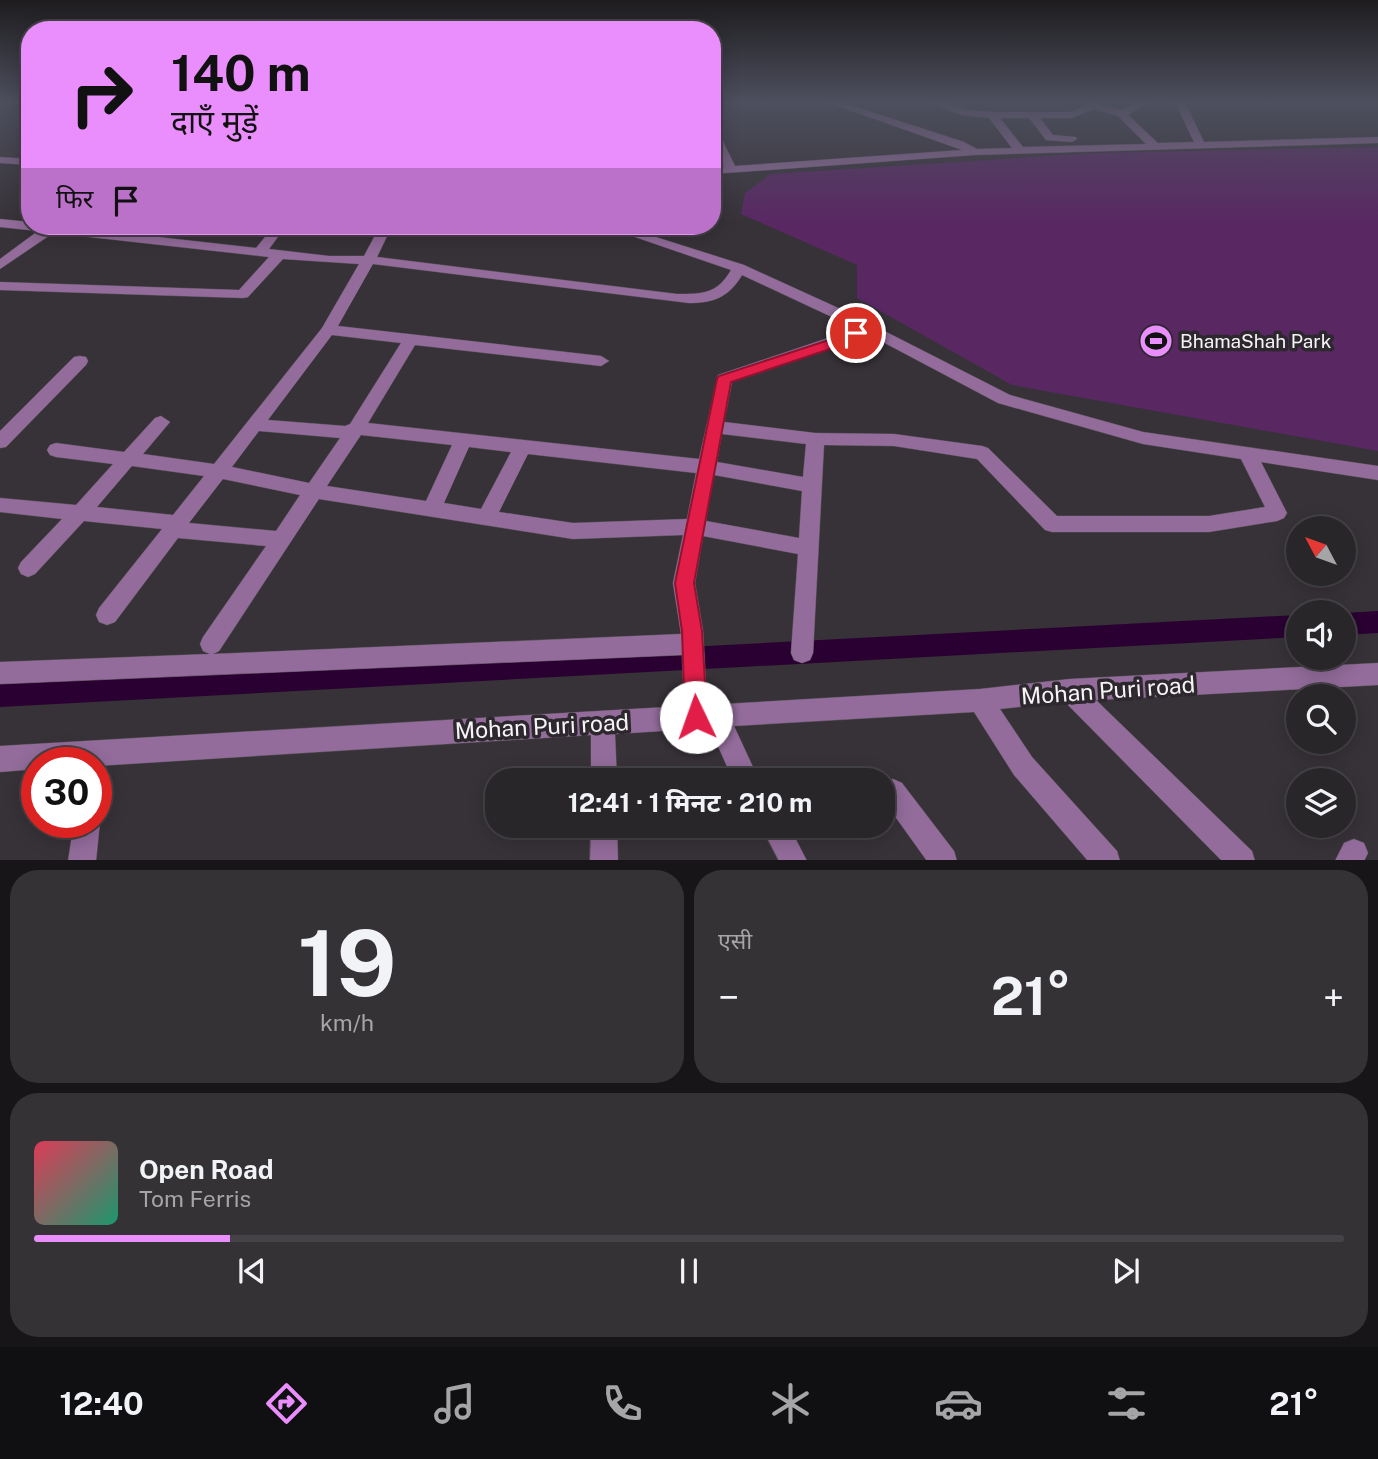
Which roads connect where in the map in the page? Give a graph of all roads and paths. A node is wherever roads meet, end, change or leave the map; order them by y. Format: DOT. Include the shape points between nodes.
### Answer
graph roads {
  1 [pos="954,142"];
  2 [pos="1013,142"];
  3 [pos="1080,142"];
  4 [pos="1151,142"];
  5 [pos="1283,142"];
  6 [pos="1200,144"];
  7 [pos="1155,146"];
  8 [pos="721,148"];
  9 [pos="1085,148"];
  10 [pos="1020,151"];
  11 [pos="975,152"];
  12 [pos="0,160"];
  13 [pos="21,161"];
  14 [pos="731,170"];
  15 [pos="721,171"];
  16 [pos="0,223"];
  17 [pos="21,225"];
  18 [pos="42,235"];
  19 [pos="119,235"];
  20 [pos="273,235"];
  21 [pos="382,235"];
  22 [pos="637,235"];
  23 [pos="260,252"];
  24 [pos="280,254"];
  25 [pos="370,260"];
  26 [pos="0,265"];
  27 [pos="739,268"];
  28 [pos="0,286"];
  29 [pos="858,323"];
  30 [pos="328,330"];
  31 [pos="411,339"];
  32 [pos="601,360"];
  33 [pos="80,361"];
  34 [pos="161,422"];
  35 [pos="254,425"];
  36 [pos="715,427"];
  37 [pos="356,428"];
  38 [pos="815,439"];
  39 [pos="463,440"];
  40 [pos="0,442"];
  41 [pos="522,447"];
  42 [pos="56,450"];
  43 [pos="1248,454"];
  44 [pos="128,460"];
  45 [pos="707,467"];
  46 [pos="219,471"];
  47 [pos="1378,473"];
  48 [pos="812,486"];
  49 [pos="314,491"];
  50 [pos="0,505"];
  51 [pos="431,510"];
  52 [pos="80,513"];
  53 [pos="486,518"];
  54 [pos="176,526"];
  55 [pos="695,527"];
  56 [pos="282,539"];
  57 [pos="808,548"];
  58 [pos="28,568"];
  59 [pos="107,615"];
  60 [pos="211,644"];
  61 [pos="693,649"];
  62 [pos="802,653"];
  63 [pos="0,673"];
  64 [pos="1378,674"];
  65 [pos="1070,690"];
  66 [pos="980,700"];
  67 [pos="707,716"];
  68 [pos="603,723"];
  69 [pos="112,757"];
  70 [pos="0,759"];
  71 [pos="21,759"];
  72 [pos="604,768"];
  73 [pos="739,768"];
  74 [pos="895,795"];
  75 [pos="85,838"];
  76 [pos="604,838"];
  77 [pos="781,838"];
  78 [pos="82,860"];
  79 [pos="604,860"];
  80 [pos="794,860"];
  81 [pos="944,860"];
  82 [pos="1107,860"];
  83 [pos="1242,860"];
  1 -- 11 [label="street"];
  2 -- 10 [label="street"];
  3 -- 9 [label="street"];
  4 -- 7 [label="street"];
  5 -- 6 [label="street"];
  6 -- 7 [label="street"];
  7 -- 9 [label="street"];
  8 -- 14 [label="street"];
  9 -- 10 [label="street"];
  10 -- 11 [label="street"];
  11 -- 14 [label="street"];
  12 -- 13 [label="street"];
  14 -- 15 [label="street"];
  16 -- 17 [label="street"];
  18 -- 26 [label="street"];
  19 -- 23 [label="street"];
  20 -- 23 [label="street"];
  21 -- 25 [label="street"];
  22 -- 27 [label="street"];
  23 -- 24 [label="street"];
  24 -- 25 [label="street"];
  24 -- 28 [label="street" via="243,294"];
  25 -- 27 [label="street" via="712,299 729,288"];
  25 -- 30 [label="street"];
  27 -- 29 [label="street"];
  29 -- 36 [label="street" via="856,333 846,339 724,379"];
  29 -- 43 [label="street" via="1004,399 1143,438"];
  30 -- 31 [label="street"];
  30 -- 35 [label="street"];
  31 -- 32 [label="street"];
  31 -- 37 [label="street"];
  33 -- 40 [label="street"];
  34 -- 44 [label="street"];
  35 -- 37 [label="street" via="347,432"];
  35 -- 46 [label="street"];
  36 -- 38 [label="street"];
  36 -- 45 [label="street"];
  37 -- 39 [label="street"];
  37 -- 49 [label="street"];
  38 -- 43 [label="street" via="894,440 982,453 1052,524 1209,524 1277,513"];
  38 -- 48 [label="street"];
  39 -- 41 [label="street"];
  39 -- 51 [label="street"];
  41 -- 45 [label="street"];
  41 -- 53 [label="street"];
  42 -- 44 [label="street"];
  43 -- 47 [label="street"];
  44 -- 46 [label="street"];
  44 -- 52 [label="street"];
  45 -- 48 [label="street"];
  45 -- 55 [label="street"];
  46 -- 49 [label="street"];
  46 -- 54 [label="street"];
  48 -- 57 [label="street"];
  49 -- 51 [label="street"];
  49 -- 56 [label="street"];
  50 -- 52 [label="street"];
  51 -- 53 [label="street"];
  52 -- 54 [label="street"];
  52 -- 58 [label="street"];
  53 -- 55 [label="street" via="573,531"];
  54 -- 56 [label="street" via="220,535"];
  54 -- 59 [label="street"];
  55 -- 57 [label="street"];
  55 -- 61 [label="street" via="684,583"];
  56 -- 60 [label="street"];
  57 -- 62 [label="street"];
  61 -- 63 [label="street"];
  61 -- 67 [label="street"];
  64 -- 65 [label="street, Mohan Puri road"];
  65 -- 66 [label="street, Mohan Puri road"];
  65 -- 83 [label="street"];
  66 -- 67 [label="street, Mohan Puri road"];
  66 -- 82 [label="street" via="1023,766"];
  67 -- 68 [label="street, Mohan Puri road"];
  67 -- 73 [label="street"];
  68 -- 69 [label="street, Mohan Puri road"];
  68 -- 72 [label="street"];
  70 -- 71 [label="street, Mohan Puri road"];
  74 -- 81 [label="street"];
  75 -- 78 [label="street"];
  76 -- 79 [label="street"];
  77 -- 80 [label="street"];
}
